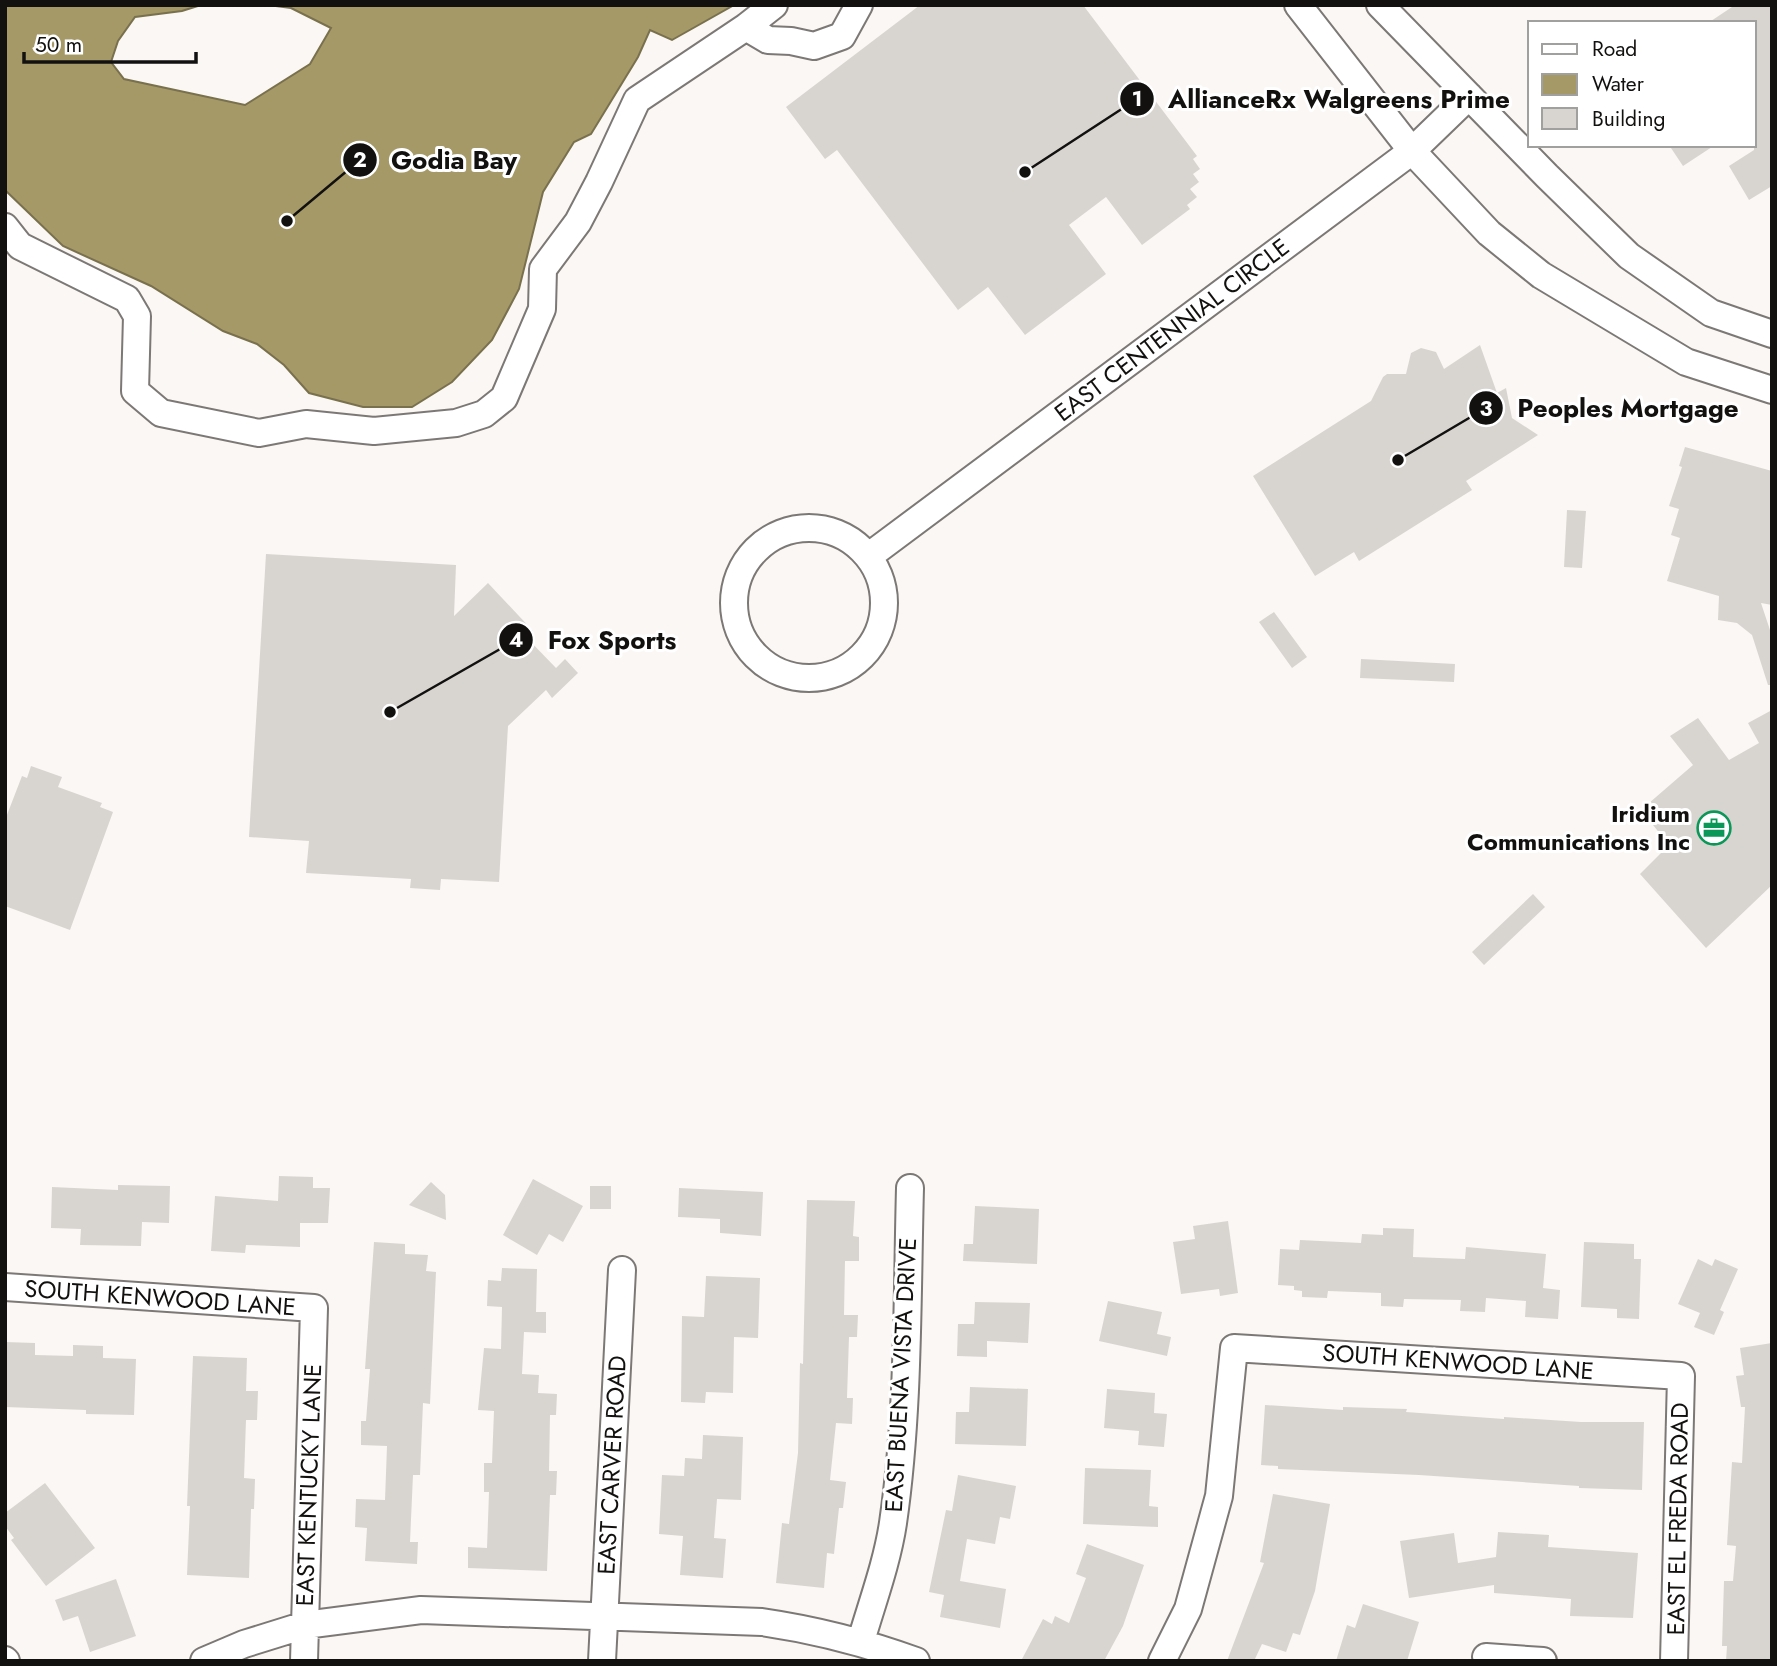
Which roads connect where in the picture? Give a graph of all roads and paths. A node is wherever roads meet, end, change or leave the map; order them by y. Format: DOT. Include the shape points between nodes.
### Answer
graph roads {
  1 [pos="774,5"];
  2 [pos="859,5"];
  3 [pos="1298,5"];
  4 [pos="1380,5"];
  5 [pos="746,27"];
  6 [pos="1469,96"];
  7 [pos="1412,150"];
  8 [pos="5,227"];
  9 [pos="1772,334"];
  10 [pos="1772,390"];
  11 [pos="869,556"];
  12 [pos="910,1188"];
  13 [pos="622,1270"];
  14 [pos="5,1287"];
  15 [pos="314,1308"];
  16 [pos="1681,1376"];
  17 [pos="604,1616"];
  18 [pos="305,1625"];
  19 [pos="861,1642"];
  20 [pos="1486,1657"];
  21 [pos="204,1661"];
  22 [pos="304,1661"];
  23 [pos="602,1661"];
  24 [pos="916,1661"];
  25 [pos="1162,1661"];
  26 [pos="1543,1661"];
  27 [pos="1674,1661"];
  1 -- 5 [label="street"];
  2 -- 5 [label="street" via="842,36 814,46 768,40"];
  3 -- 7 [label="street"];
  4 -- 6 [label="street"];
  5 -- 8 [label="street" via="637,100 578,222 543,269 542,309 504,398 484,414 456,424 374,431 306,424 259,433 161,414 135,391 136,316 127,299 20,246"];
  6 -- 7 [label="street, EAST CENTENNIAL CIRCLE"];
  6 -- 9 [label="street" via="1629,256 1711,313"];
  7 -- 10 [label="street" via="1489,233 1541,275 1686,362"];
  7 -- 11 [label="street, EAST CENTENNIAL CIRCLE"];
  11 -- 11 [label="street" via="850,539 827,529 801,527 777,534 756,549 741,569 734,594 735,619 744,643 761,662 782,675 806,680 830,677 852,666 870,649 885,602"];
  12 -- 19 [label="street, EAST BUENA VISTA DRIVE" via="903,1425 893,1526"];
  13 -- 17 [label="street, EAST CARVER ROAD"];
  14 -- 15 [label="street, SOUTH KENWOOD LANE"];
  15 -- 18 [label="street, EAST KENTUCKY LANE"];
  16 -- 25 [label="street, SOUTH KENWOOD LANE" via="1234,1348 1219,1496 1188,1609"];
  16 -- 27 [label="street, EAST EL FREDA ROAD"];
  17 -- 18 [label="street" via="421,1610"];
  17 -- 19 [label="street" via="762,1622"];
  17 -- 23 [label="street, EAST CARVER ROAD"];
  18 -- 21 [label="street"];
  18 -- 22 [label="street, EAST KENTUCKY LANE"];
  19 -- 24 [label="street"];
  20 -- 26 [label="street"];
}
